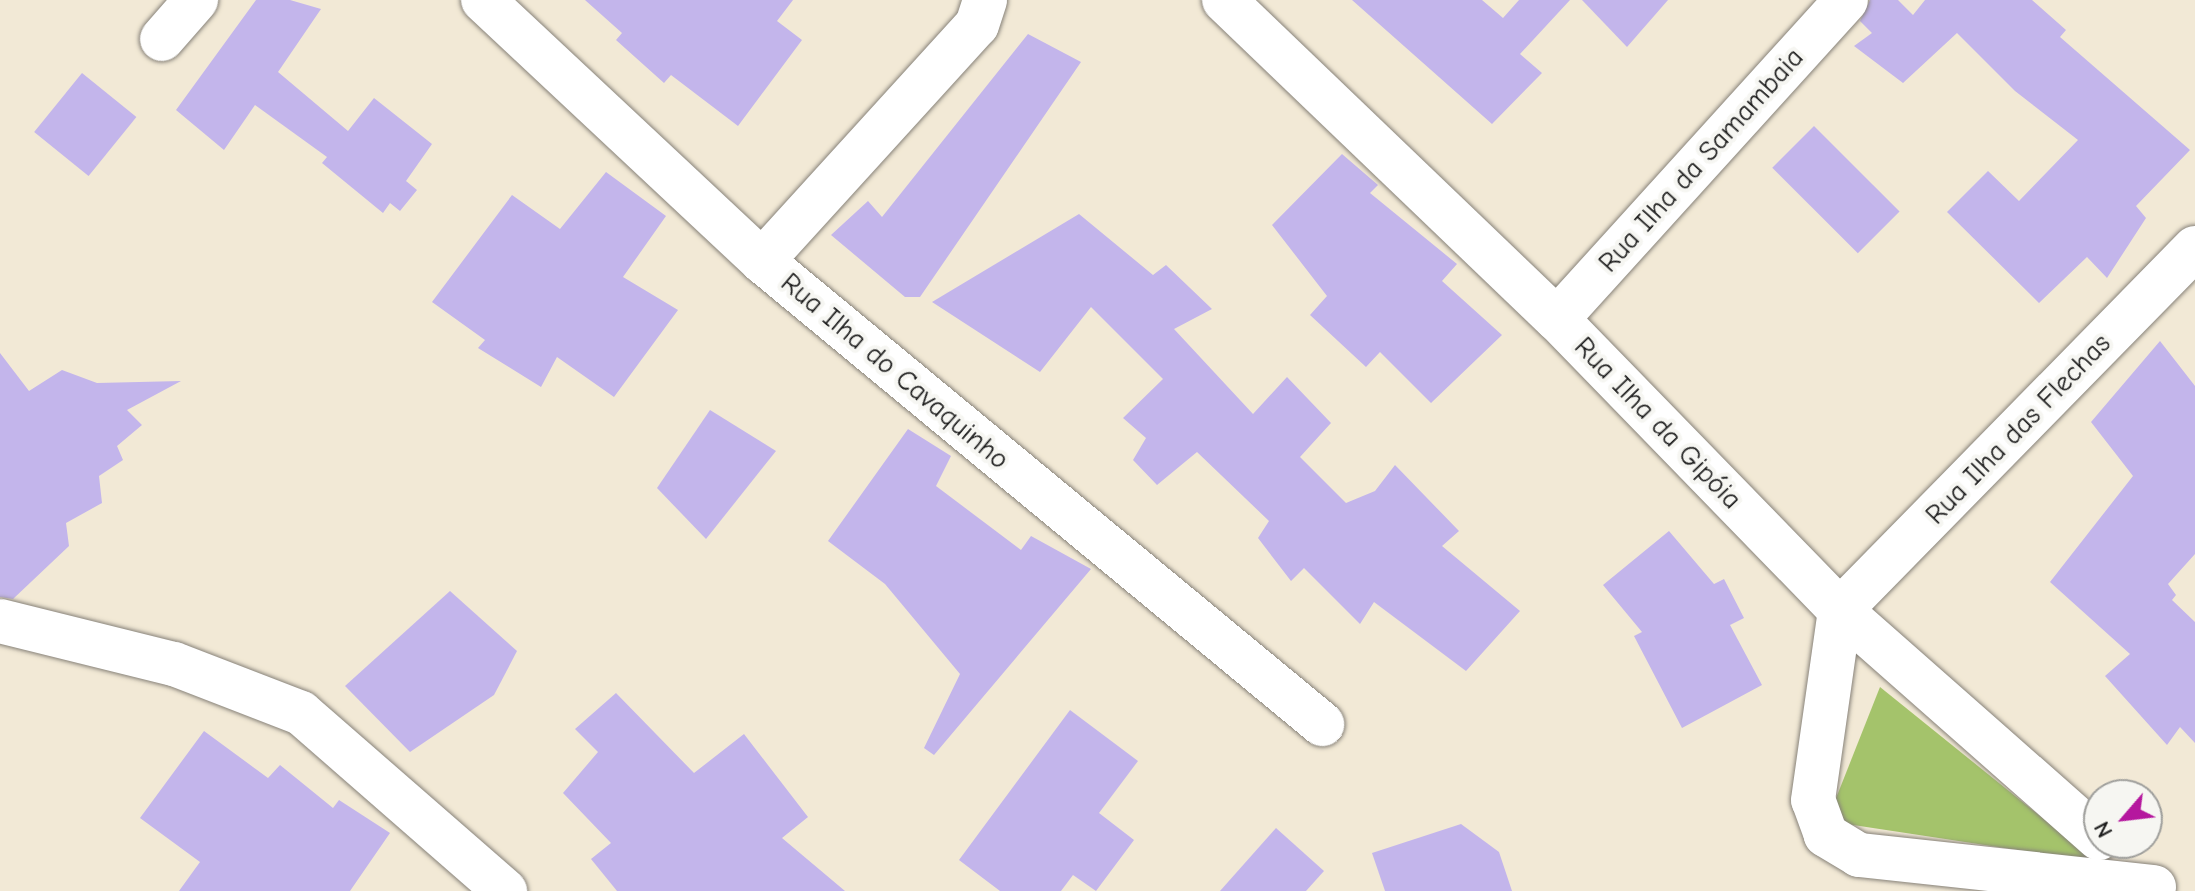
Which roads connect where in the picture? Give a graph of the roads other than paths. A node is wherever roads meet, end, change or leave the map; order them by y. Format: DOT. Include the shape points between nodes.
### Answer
graph roads {
  1 [pos="196,0"];
  2 [pos="483,0"];
  3 [pos="985,0"];
  4 [pos="1846,0"];
  5 [pos="1226,1"];
  6 [pos="162,39"];
  7 [pos="2195,248"];
  8 [pos="762,261"];
  9 [pos="1557,319"];
  10 [pos="1840,610"];
  11 [pos="0,621"];
  12 [pos="1322,724"];
  13 [pos="2083,824"];
  14 [pos="2123,859"];
  15 [pos="2157,889"];
  16 [pos="505,891"];
  1 -- 6 [label="street"];
  2 -- 8 [label="street, Rua Ilha do Cavaquinho"];
  3 -- 8 [label="street" via="977,25"];
  4 -- 9 [label="street, Rua Ilha da Samambaia"];
  5 -- 9 [label="street, Rua Ilha da Gipóia"];
  7 -- 10 [label="street, Rua Ilha das Flechas"];
  8 -- 12 [label="street, Rua Ilha do Cavaquinho"];
  9 -- 10 [label="street, Rua Ilha da Gipóia"];
  10 -- 13 [label="street, Rua Ilha da Gipóia"];
  10 -- 15 [label="street" via="1813,800 1826,835 1859,855"];
  11 -- 16 [label="street" via="174,664 301,713"];
  14 -- 15 [label="street"];
}
